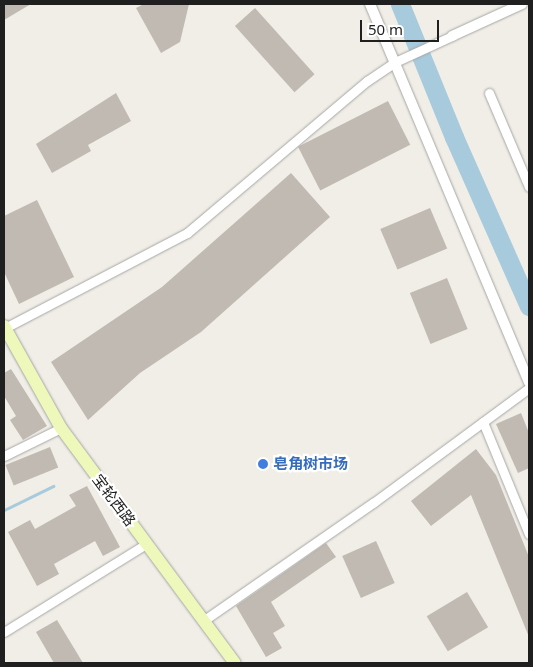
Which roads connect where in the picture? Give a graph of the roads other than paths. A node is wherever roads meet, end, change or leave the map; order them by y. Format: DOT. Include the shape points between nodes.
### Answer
graph roads {
  1 [pos="370,4"];
  2 [pos="522,4"];
  3 [pos="452,36"];
  4 [pos="395,62"];
  5 [pos="489,93"];
  6 [pos="529,187"];
  7 [pos="4,327"];
  8 [pos="529,382"];
  9 [pos="529,388"];
  10 [pos="483,422"];
  11 [pos="60,428"];
  12 [pos="4,456"];
  13 [pos="529,534"];
  14 [pos="146,544"];
  15 [pos="203,621"];
  16 [pos="4,632"];
  17 [pos="235,663"];
  1 -- 4 [label="street"];
  2 -- 3 [label="street"];
  3 -- 4 [label="street"];
  4 -- 7 [label="street" via="367,81 187,233"];
  4 -- 8 [label="street"];
  5 -- 6 [label="street"];
  7 -- 11 [label="main road, 宝轮西路"];
  9 -- 10 [label="street"];
  10 -- 13 [label="street"];
  10 -- 15 [label="street"];
  11 -- 12 [label="street"];
  11 -- 14 [label="main road, 宝轮西路"];
  14 -- 15 [label="main road, 宝轮西路"];
  14 -- 16 [label="street"];
  15 -- 17 [label="main road, 宝轮西路"];
}
